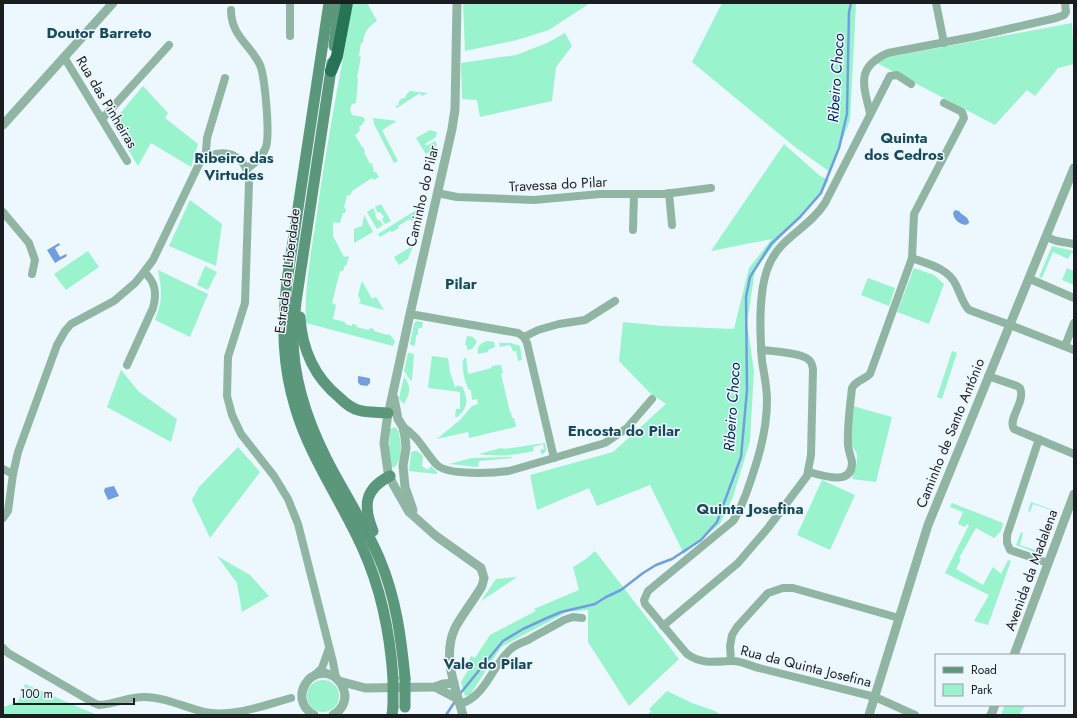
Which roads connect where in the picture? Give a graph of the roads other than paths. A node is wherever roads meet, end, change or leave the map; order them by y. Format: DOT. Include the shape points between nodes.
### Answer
graph roads {
  1 [pos="113,3"];
  2 [pos="290,3"];
  3 [pos="329,3"];
  4 [pos="339,3"];
  5 [pos="347,3"];
  6 [pos="457,3"];
  7 [pos="936,3"];
  8 [pos="1065,3"];
  9 [pos="231,10"];
  10 [pos="290,36"];
  11 [pos="944,43"];
  12 [pos="169,45"];
  13 [pos="64,57"];
  14 [pos="331,71"];
  15 [pos="225,78"];
  16 [pos="911,84"];
  17 [pos="944,102"];
  18 [pos="870,113"];
  19 [pos="102,119"];
  20 [pos="3,125"];
  21 [pos="209,156"];
  22 [pos="127,161"];
  23 [pos="1074,168"];
  24 [pos="246,169"];
  25 [pos="711,188"];
  26 [pos="437,193"];
  27 [pos="669,193"];
  28 [pos="634,194"];
  29 [pos="3,212"];
  30 [pos="672,225"];
  31 [pos="633,230"];
  32 [pos="1046,236"];
  33 [pos="1074,244"];
  34 [pos="912,258"];
  35 [pos="144,272"];
  36 [pos="32,274"];
  37 [pos="1030,279"];
  38 [pos="299,280"];
  39 [pos="1074,298"];
  40 [pos="615,301"];
  41 [pos="410,314"];
  42 [pos="1074,323"];
  43 [pos="1010,325"];
  44 [pos="524,337"];
  45 [pos="1065,346"];
  46 [pos="762,350"];
  47 [pos="1074,350"];
  48 [pos="127,365"];
  49 [pos="988,376"];
  50 [pos="652,399"];
  51 [pos="393,416"];
  52 [pos="403,427"];
  53 [pos="385,428"];
  54 [pos="1038,439"];
  55 [pos="406,448"];
  56 [pos="426,450"];
  57 [pos="1074,454"];
  58 [pos="554,458"];
  59 [pos="403,466"];
  60 [pos="3,469"];
  61 [pos="809,472"];
  62 [pos="13,474"];
  63 [pos="390,476"];
  64 [pos="1074,494"];
  65 [pos="3,518"];
  66 [pos="419,521"];
  67 [pos="380,560"];
  68 [pos="1048,563"];
  69 [pos="582,618"];
  70 [pos="899,618"];
  71 [pos="663,626"];
  72 [pos="329,647"];
  73 [pos="3,648"];
  74 [pos="1014,654"];
  75 [pos="731,661"];
  76 [pos="450,668"];
  77 [pos="315,675"];
  78 [pos="338,679"];
  79 [pos="454,684"];
  80 [pos="365,688"];
  81 [pos="439,689"];
  82 [pos="875,697"];
  83 [pos="291,698"];
  84 [pos="344,701"];
  85 [pos="459,702"];
  86 [pos="305,711"];
  87 [pos="392,711"];
  88 [pos="405,711"];
  89 [pos="314,715"];
  90 [pos="333,715"];
  91 [pos="343,715"];
  92 [pos="463,715"];
  93 [pos="869,715"];
  94 [pos="915,715"];
  1 -- 13 [label="street"];
  2 -- 10 [label="street"];
  3 -- 87 [label="main road, Estrada da Liberdade, bridge" via="287,281 283,314 284,351 301,426 314,456 359,539 382,603 393,678"];
  4 -- 14 [label="main road, Estrada da Liberdade"];
  5 -- 14 [label="highway" via="337,56"];
  6 -- 26 [label="street, Caminho do Pilar" via="455,109"];
  7 -- 11 [label="street"];
  8 -- 11 [label="street" via="1066,12 1056,18"];
  9 -- 24 [label="street" via="235,31 256,58 263,76 266,144 258,159"];
  11 -- 18 [label="street" via="888,53 870,64 864,80 864,92"];
  12 -- 19 [label="street"];
  13 -- 19 [label="street, Rua das Pinheiras"];
  13 -- 20 [label="street"];
  14 -- 38 [label="main road, Estrada da Liberdade"];
  15 -- 21 [label="street" via="207,138 206,151"];
  16 -- 18 [label="street" via="897,75 890,76"];
  17 -- 34 [label="street" via="962,112 964,118 914,214"];
  18 -- 46 [label="street" via="825,203 818,213 773,255 766,272 762,298"];
  19 -- 22 [label="street, Rua das Pinheiras"];
  21 -- 24 [label="street" via="229,154 236,157"];
  21 -- 35 [label="street" via="196,168 153,260"];
  23 -- 32 [label="street, Caminho de Santo António"];
  24 -- 72 [label="street" via="249,182 246,294 228,357 227,396 241,434 274,476 288,499 298,524"];
  25 -- 27 [label="street, Travessa do Pilar"];
  26 -- 28 [label="street, Travessa do Pilar" via="457,197 534,200 600,194"];
  26 -- 41 [label="street, Caminho do Pilar"];
  27 -- 28 [label="street, Travessa do Pilar"];
  27 -- 30 [label="street"];
  28 -- 31 [label="street"];
  29 -- 36 [label="street" via="29,243 35,260"];
  32 -- 33 [label="street"];
  32 -- 37 [label="street, Caminho de Santo António"];
  34 -- 43 [label="street" via="950,275 969,310"];
  34 -- 61 [label="street" via="870,374 852,388 848,445 852,464 850,470 839,478"];
  35 -- 48 [label="street" via="152,281 155,300"];
  35 -- 62 [label="street" via="114,301 72,323 65,331 57,344 38,396"];
  37 -- 39 [label="street"];
  37 -- 43 [label="street, Caminho de Santo António"];
  38 -- 51 [label="main road" via="301,333 319,378 355,409"];
  38 -- 67 [label="main road, Estrada da Liberdade" via="293,336 304,402 327,459"];
  40 -- 44 [label="street" via="585,320 559,324"];
  41 -- 44 [label="street" via="518,332"];
  41 -- 51 [label="street, Caminho do Pilar" via="394,393"];
  42 -- 45 [label="street"];
  43 -- 45 [label="street"];
  43 -- 49 [label="street, Caminho de Santo António"];
  44 -- 58 [label="street"];
  45 -- 47 [label="street"];
  46 -- 61 [label="street" via="802,356 809,359 812,364"];
  46 -- 71 [label="street, Rua da Quinta Josefina" via="767,399 765,429 756,467 733,521 645,596 646,604"];
  49 -- 54 [label="street" via="1020,388 1022,398 1012,426"];
  49 -- 70 [label="street, Caminho de Santo António" via="928,526"];
  50 -- 58 [label="street" via="627,428 611,440"];
  51 -- 52 [label="street, Caminho do Pilar"];
  51 -- 53 [label="street, Caminho do Pilar"];
  52 -- 53 [label="street" via="393,423"];
  52 -- 55 [label="street, Caminho do Pilar"];
  52 -- 56 [label="street" via="414,435"];
  53 -- 63 [label="street, Caminho do Pilar" via="384,453"];
  54 -- 57 [label="street"];
  54 -- 68 [label="street" via="1007,539 1010,550"];
  55 -- 56 [label="street" via="412,446"];
  55 -- 59 [label="street, Caminho do Pilar"];
  56 -- 58 [label="street" via="442,469 474,473 509,471"];
  59 -- 63 [label="street"];
  59 -- 66 [label="street, Caminho do Pilar" via="410,505"];
  60 -- 62 [label="street"];
  61 -- 71 [label="street" via="783,509 738,563"];
  62 -- 65 [label="street" via="8,511"];
  63 -- 66 [label="street, Caminho do Pilar" via="410,514"];
  63 -- 67 [label="main road" via="374,488 367,502 368,517 379,546"];
  64 -- 68 [label="street, Avenida da Madalena"];
  66 -- 76 [label="street, Caminho do Pilar" via="479,566 484,574 482,586 452,635"];
  67 -- 88 [label="main road, Estrada da Liberdade, bridge" via="393,596 402,638"];
  68 -- 74 [label="street, Avenida da Madalena"];
  69 -- 85 [label="street" via="572,617 564,620 512,648 480,690 465,703"];
  70 -- 75 [label="street, Rua da Quinta Josefina" via="793,588 784,588 768,593 734,632 730,646"];
  70 -- 82 [label="street, Caminho de Santo António"];
  71 -- 75 [label="street, Rua da Quinta Josefina" via="693,659 711,663"];
  72 -- 77 [label="street" via="322,668"];
  72 -- 78 [label="street"];
  73 -- 83 [label="street" via="99,705 144,697 158,698 205,713 228,714"];
  75 -- 82 [label="street, Rua da Quinta Josefina"];
  76 -- 79 [label="street, Caminho do Pilar"];
  76 -- 81 [label="street"];
  77 -- 78 [label="street" via="328,674"];
  77 -- 86 [label="street" via="303,687 302,700"];
  78 -- 80 [label="street"];
  78 -- 84 [label="street" via="344,689"];
  79 -- 81 [label="street" via="443,684"];
  79 -- 85 [label="street, Caminho do Pilar"];
  80 -- 81 [label="street"];
  80 -- 84 [label="street"];
  81 -- 85 [label="street"];
  82 -- 93 [label="street, Caminho de Santo António"];
  82 -- 94 [label="street, Rua da Quinta Josefina"];
  84 -- 90 [label="street"];
  84 -- 91 [label="street"];
  85 -- 92 [label="street, Caminho do Pilar"];
  86 -- 89 [label="street"];
}
